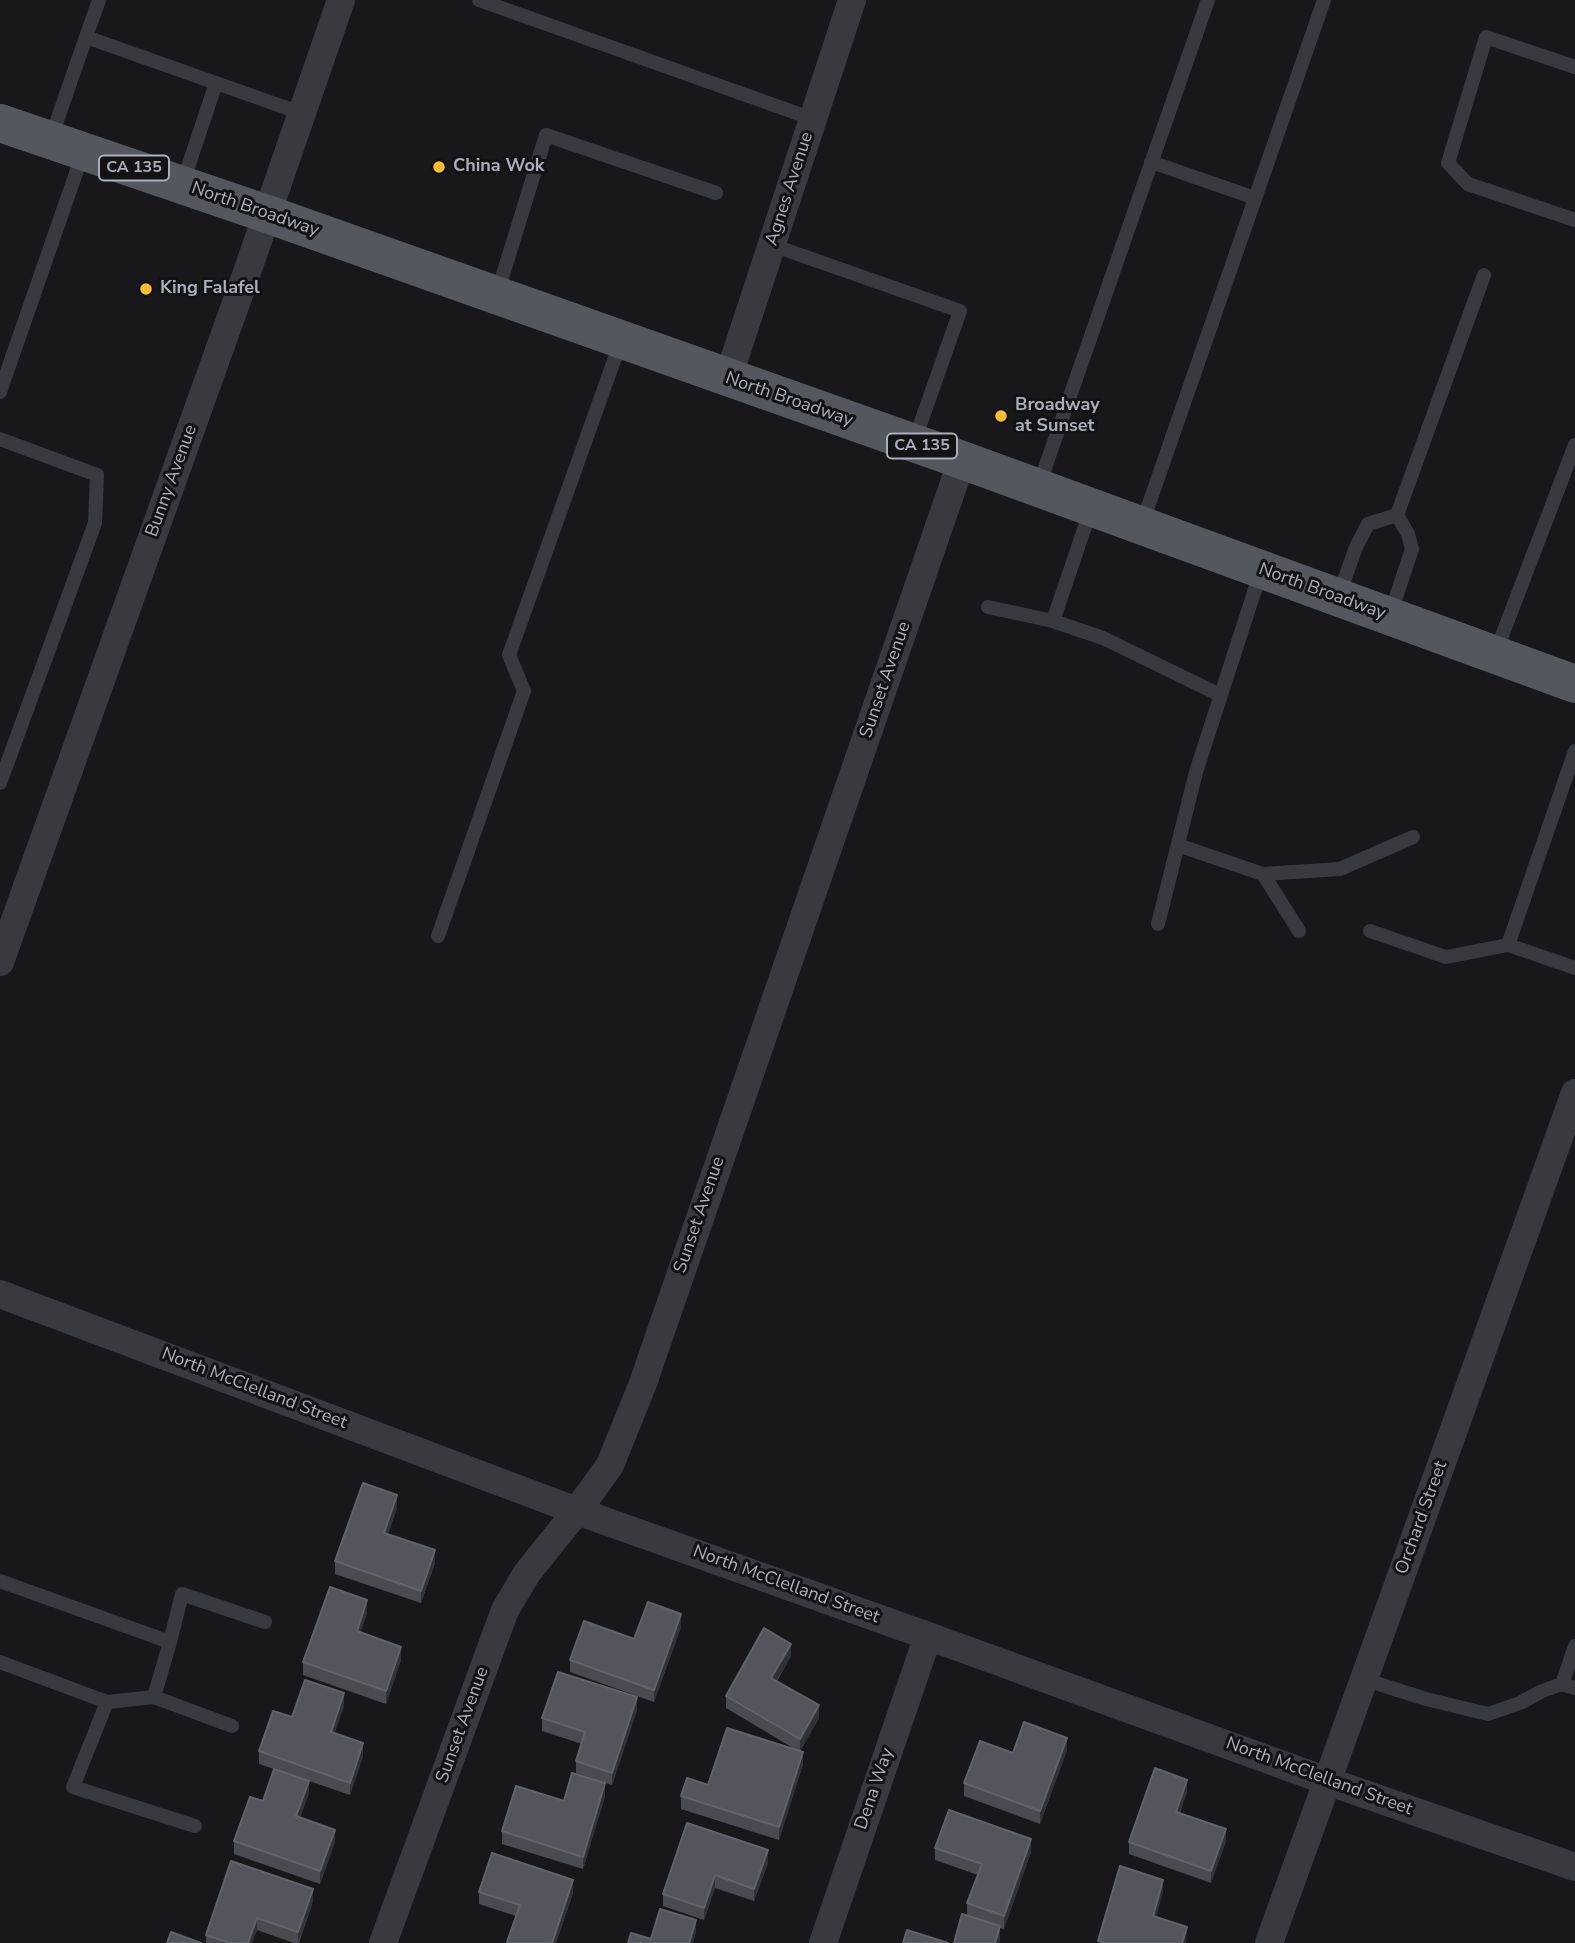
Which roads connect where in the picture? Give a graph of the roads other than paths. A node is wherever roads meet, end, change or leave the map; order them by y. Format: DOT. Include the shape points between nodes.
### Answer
graph roads {
  1 [pos="99,0"];
  2 [pos="341,0"];
  3 [pos="479,0"];
  4 [pos="852,0"];
  5 [pos="1208,0"];
  6 [pos="1324,0"];
  7 [pos="86,37"];
  8 [pos="1575,67"];
  9 [pos="216,83"];
  10 [pos="302,113"];
  11 [pos="813,119"];
  12 [pos="0,123"];
  13 [pos="67,146"];
  14 [pos="1151,162"];
  15 [pos="182,185"];
  16 [pos="716,193"];
  17 [pos="1255,198"];
  18 [pos="267,214"];
  19 [pos="1575,219"];
  20 [pos="772,244"];
  21 [pos="1484,275"];
  22 [pos="497,296"];
  23 [pos="621,340"];
  24 [pos="728,378"];
  25 [pos="0,392"];
  26 [pos="0,439"];
  27 [pos="914,443"];
  28 [pos="1575,445"];
  29 [pos="962,460"];
  30 [pos="1038,488"];
  31 [pos="1091,507"];
  32 [pos="1397,515"];
  33 [pos="1141,526"];
  34 [pos="1261,569"];
  35 [pos="1338,598"];
  36 [pos="988,607"];
  37 [pos="1389,617"];
  38 [pos="1053,621"];
  39 [pos="1495,655"];
  40 [pos="1575,684"];
  41 [pos="1220,695"];
  42 [pos="1575,751"];
  43 [pos="0,783"];
  44 [pos="1413,837"];
  45 [pos="1178,845"];
  46 [pos="1263,874"];
  47 [pos="1158,924"];
  48 [pos="1299,931"];
  49 [pos="1370,931"];
  50 [pos="438,936"];
  51 [pos="1508,945"];
  52 [pos="0,962"];
  53 [pos="1575,968"];
  54 [pos="1575,1093"];
  55 [pos="0,1294"];
  56 [pos="577,1511"];
  57 [pos="0,1581"];
  58 [pos="265,1622"];
  59 [pos="928,1636"];
  60 [pos="170,1642"];
  61 [pos="1575,1646"];
  62 [pos="0,1662"];
  63 [pos="1363,1679"];
  64 [pos="1568,1686"];
  65 [pos="154,1697"];
  66 [pos="107,1702"];
  67 [pos="232,1726"];
  68 [pos="1326,1781"];
  69 [pos="195,1826"];
  70 [pos="1575,1867"];
  71 [pos="383,1943"];
  72 [pos="823,1943"];
  73 [pos="1269,1943"];
  1 -- 7 [label="lane"];
  2 -- 10 [label="street, Bunny Avenue"];
  3 -- 11 [label="lane"];
  4 -- 11 [label="street, Agnes Avenue"];
  5 -- 14 [label="lane"];
  6 -- 17 [label="lane"];
  7 -- 9 [label="lane"];
  7 -- 13 [label="lane"];
  8 -- 19 [label="lane" via="1486,37 1448,163 1468,184"];
  9 -- 10 [label="lane"];
  9 -- 15 [label="lane"];
  10 -- 18 [label="street, Bunny Avenue"];
  11 -- 20 [label="street, Agnes Avenue"];
  12 -- 13 [label="main road, North Broadway / CA 135"];
  13 -- 15 [label="main road, North Broadway / CA 135"];
  13 -- 25 [label="lane"];
  14 -- 17 [label="lane"];
  14 -- 30 [label="lane"];
  15 -- 18 [label="main road, North Broadway / CA 135"];
  16 -- 22 [label="lane" via="546,135"];
  17 -- 33 [label="lane"];
  18 -- 22 [label="main road, North Broadway / CA 135"];
  18 -- 52 [label="street, Bunny Avenue"];
  20 -- 24 [label="street, Agnes Avenue"];
  20 -- 27 [label="lane" via="960,311"];
  21 -- 32 [label="lane"];
  22 -- 23 [label="main road, North Broadway / CA 135"];
  23 -- 24 [label="main road, North Broadway / CA 135"];
  23 -- 50 [label="lane" via="509,654 524,691"];
  24 -- 27 [label="main road, North Broadway / CA 135"];
  26 -- 43 [label="lane" via="97,475 95,523"];
  27 -- 29 [label="main road, North Broadway / CA 135"];
  28 -- 39 [label="lane"];
  29 -- 30 [label="main road, North Broadway / CA 135"];
  29 -- 56 [label="street, Sunset Avenue" via="642,1386 610,1465"];
  30 -- 31 [label="main road, North Broadway / CA 135"];
  31 -- 33 [label="main road, North Broadway / CA 135"];
  31 -- 38 [label="lane"];
  32 -- 35 [label="lane" via="1368,524"];
  32 -- 37 [label="lane" via="1412,549"];
  33 -- 34 [label="main road, North Broadway / CA 135"];
  34 -- 35 [label="main road, North Broadway / CA 135"];
  34 -- 41 [label="lane"];
  35 -- 37 [label="main road, North Broadway / CA 135"];
  36 -- 38 [label="lane"];
  37 -- 39 [label="main road, North Broadway / CA 135"];
  38 -- 41 [label="lane" via="1103,638"];
  39 -- 40 [label="main road, North Broadway / CA 135"];
  41 -- 45 [label="lane"];
  42 -- 51 [label="lane"];
  44 -- 46 [label="lane" via="1340,869"];
  45 -- 46 [label="lane"];
  45 -- 47 [label="lane"];
  46 -- 48 [label="lane"];
  49 -- 51 [label="lane" via="1446,957"];
  51 -- 53 [label="lane"];
  54 -- 63 [label="street, Orchard Street"];
  55 -- 56 [label="street, North McClelland Street"];
  56 -- 59 [label="street, North McClelland Street"];
  56 -- 71 [label="street, Sunset Avenue" via="527,1573 505,1610"];
  57 -- 60 [label="lane"];
  58 -- 60 [label="lane" via="182,1594"];
  59 -- 68 [label="street, North McClelland Street"];
  59 -- 72 [label="street, Dena Way"];
  60 -- 65 [label="lane"];
  61 -- 64 [label="lane"];
  62 -- 66 [label="lane"];
  63 -- 64 [label="lane" via="1488,1714 1542,1691"];
  63 -- 68 [label="street, Orchard Street"];
  65 -- 66 [label="lane"];
  65 -- 67 [label="lane"];
  66 -- 69 [label="lane" via="73,1787"];
  68 -- 70 [label="street, North McClelland Street"];
  68 -- 73 [label="street, Orchard Street"];
}
